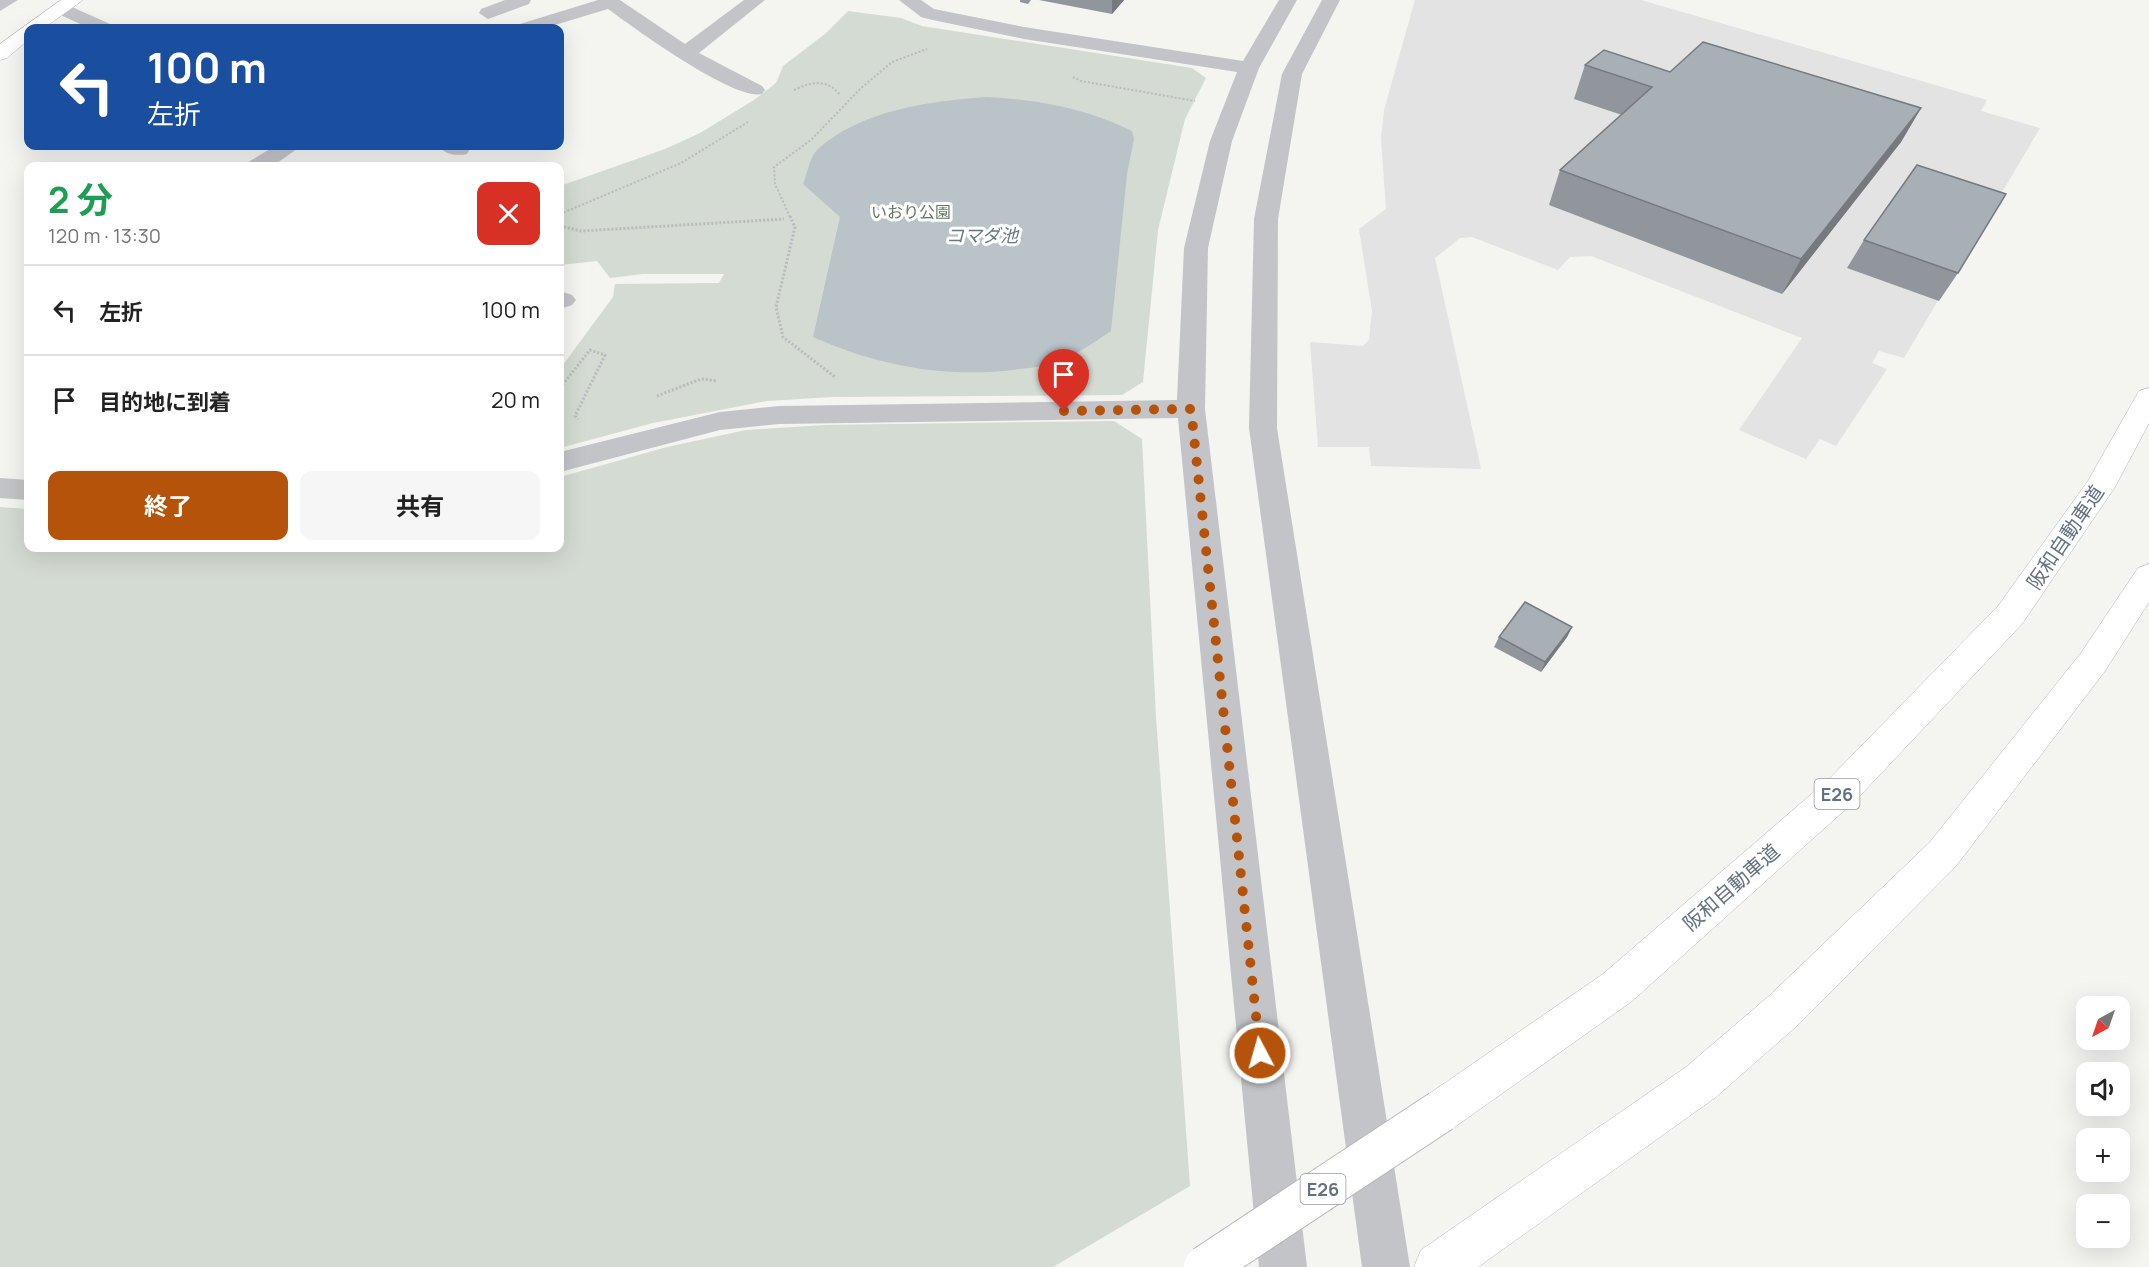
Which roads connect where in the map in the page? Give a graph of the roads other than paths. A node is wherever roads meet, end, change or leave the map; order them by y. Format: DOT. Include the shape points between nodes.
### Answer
graph roads {
  1 [pos="9,0"];
  2 [pos="522,0"];
  3 [pos="756,0"];
  4 [pos="908,0"];
  5 [pos="1288,0"];
  6 [pos="1331,0"];
  7 [pos="597,3"];
  8 [pos="68,4"];
  9 [pos="0,5"];
  10 [pos="488,13"];
  11 [pos="39,24"];
  12 [pos="97,24"];
  13 [pos="538,24"];
  14 [pos="24,35"];
  15 [pos="0,54"];
  16 [pos="684,54"];
  17 [pos="1249,68"];
  18 [pos="755,90"];
  19 [pos="284,150"];
  20 [pos="264,162"];
  21 [pos="2149,397"];
  22 [pos="1191,409"];
  23 [pos="564,461"];
  24 [pos="0,488"];
  25 [pos="24,490"];
  26 [pos="2149,576"];
  27 [pos="1452,1257"];
  28 [pos="1205,1267"];
  29 [pos="1283,1267"];
  30 [pos="1386,1267"];
  1 -- 9 [label="street"];
  2 -- 10 [label="street"];
  3 -- 16 [label="street"];
  4 -- 17 [label="street" via="928,13 1003,29"];
  5 -- 17 [label="street"];
  6 -- 30 [label="street" via="1292,74 1266,219 1263,428"];
  7 -- 13 [label="street"];
  7 -- 16 [label="street" via="611,2"];
  8 -- 11 [label="main road"];
  8 -- 12 [label="street"];
  14 -- 15 [label="main road"];
  16 -- 18 [label="street"];
  17 -- 22 [label="street" via="1221,141 1196,248"];
  19 -- 20 [label="street"];
  21 -- 28 [label="main road, 阪和自動車道 / E26, bridge" via="2100,487 2010,615 1843,789 1617,988 1441,1111"];
  22 -- 23 [label="street" via="779,415 720,421"];
  22 -- 29 [label="street"];
  24 -- 25 [label="street"];
  26 -- 27 [label="main road" via="2093,662 1943,854 1784,1010 1701,1082"];
}
